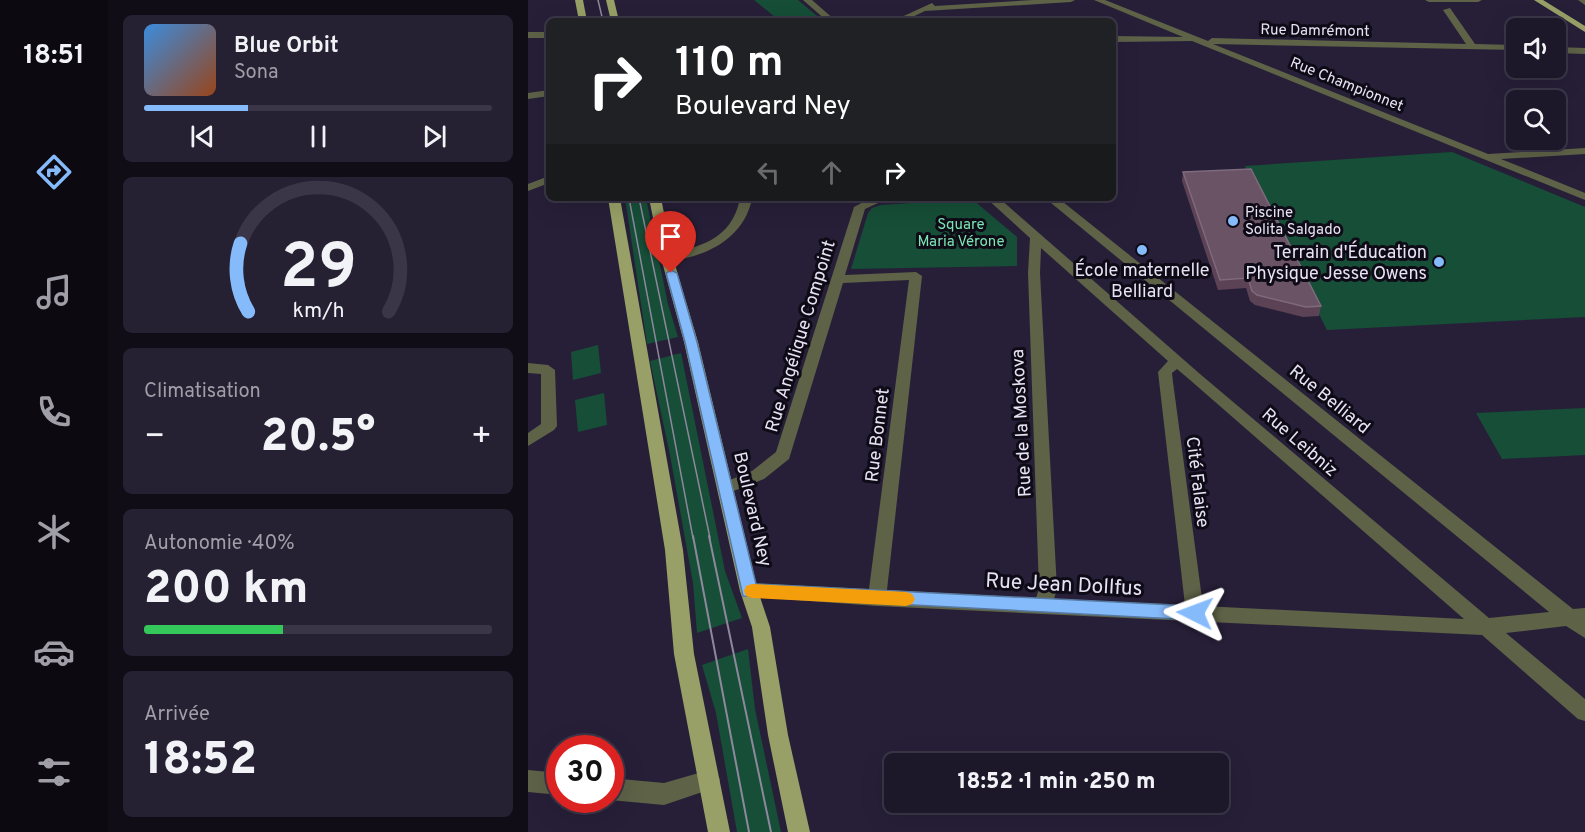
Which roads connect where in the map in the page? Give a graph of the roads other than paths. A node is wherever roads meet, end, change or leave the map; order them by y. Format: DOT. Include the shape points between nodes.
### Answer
graph roads {
  1 [pos="579,0"];
  2 [pos="610,0"];
  3 [pos="807,0"];
  4 [pos="942,0"];
  5 [pos="1071,0"];
  6 [pos="1098,0"];
  7 [pos="1478,0"];
  8 [pos="1538,0"];
  9 [pos="1430,1"];
  10 [pos="925,9"];
  11 [pos="1448,10"];
  12 [pos="582,18"];
  13 [pos="614,18"];
  14 [pos="828,18"];
  15 [pos="904,18"];
  16 [pos="1585,30"];
  17 [pos="528,35"];
  18 [pos="546,35"];
  19 [pos="1116,39"];
  20 [pos="1199,40"];
  21 [pos="1472,47"];
  22 [pos="1506,48"];
  23 [pos="1566,50"];
  24 [pos="1585,51"];
  25 [pos="546,93"];
  26 [pos="528,96"];
  27 [pos="1585,150"];
  28 [pos="1487,157"];
  29 [pos="546,180"];
  30 [pos="528,188"];
  31 [pos="1585,197"];
  32 [pos="615,201"];
  33 [pos="656,201"];
  34 [pos="746,201"];
  35 [pos="878,201"];
  36 [pos="995,201"];
  37 [pos="1055,201"];
  38 [pos="1036,237"];
  39 [pos="667,258"];
  40 [pos="838,279"];
  41 [pos="1177,362"];
  42 [pos="528,368"];
  43 [pos="528,440"];
  44 [pos="726,488"];
  45 [pos="749,591"];
  46 [pos="877,598"];
  47 [pos="1042,606"];
  48 [pos="1195,613"];
  49 [pos="1580,621"];
  50 [pos="1485,627"];
  51 [pos="1585,712"];
  52 [pos="708,780"];
  53 [pos="528,781"];
  54 [pos="546,783"];
  55 [pos="624,790"];
  56 [pos="719,832"];
  57 [pos="799,832"];
  1 -- 12 [label="main road"];
  2 -- 13 [label="main road"];
  3 -- 14 [label="street"];
  4 -- 10 [label="street"];
  5 -- 10 [label="street"];
  6 -- 20 [label="street, Rue Championnet"];
  7 -- 9 [label="street"];
  8 -- 16 [label="main road"];
  10 -- 15 [label="street"];
  11 -- 21 [label="street"];
  17 -- 18 [label="street"];
  19 -- 20 [label="street, Rue Damrémont"];
  20 -- 21 [label="street, Rue Damrémont"];
  20 -- 28 [label="street, Rue Championnet"];
  21 -- 22 [label="street, Rue Damrémont"];
  23 -- 24 [label="street"];
  25 -- 26 [label="street"];
  27 -- 28 [label="street"];
  28 -- 31 [label="street, Rue Championnet"];
  29 -- 30 [label="street"];
  32 -- 52 [label="main road" via="674,550 684,654"];
  33 -- 39 [label="main road, Boulevard Ney"];
  34 -- 39 [label="street" via="726,238 718,244"];
  35 -- 40 [label="street, Rue Angélique Compoint" via="860,207"];
  36 -- 38 [label="street, Rue Leibniz"];
  37 -- 49 [label="street, Rue Belliard"];
  38 -- 41 [label="street, Rue Leibniz"];
  38 -- 47 [label="street, Rue de la Moskova" via="1034,273 1048,589"];
  39 -- 44 [label="main road, Boulevard Ney"];
  40 -- 44 [label="street, Rue Angélique Compoint" via="783,455 758,475"];
  40 -- 46 [label="street, Rue Bonnet" via="916,276"];
  41 -- 48 [label="street, Cité Falaise" via="1165,372"];
  41 -- 50 [label="street, Rue Leibniz"];
  42 -- 43 [label="street" via="548,370 549,426"];
  44 -- 45 [label="main road, Boulevard Ney"];
  45 -- 46 [label="street, Rue Jean Dollfus"];
  45 -- 57 [label="main road, Boulevard Ney" via="761,627"];
  46 -- 47 [label="street, Rue Jean Dollfus"];
  47 -- 48 [label="street, Rue Jean Dollfus"];
  48 -- 50 [label="street, Rue Jean Dollfus"];
  49 -- 50 [label="street, Rue Jean Dollfus"];
  50 -- 51 [label="street, Rue Leibniz"];
  52 -- 55 [label="street" via="664,794"];
  52 -- 56 [label="main road"];
  53 -- 54 [label="street"];
}
